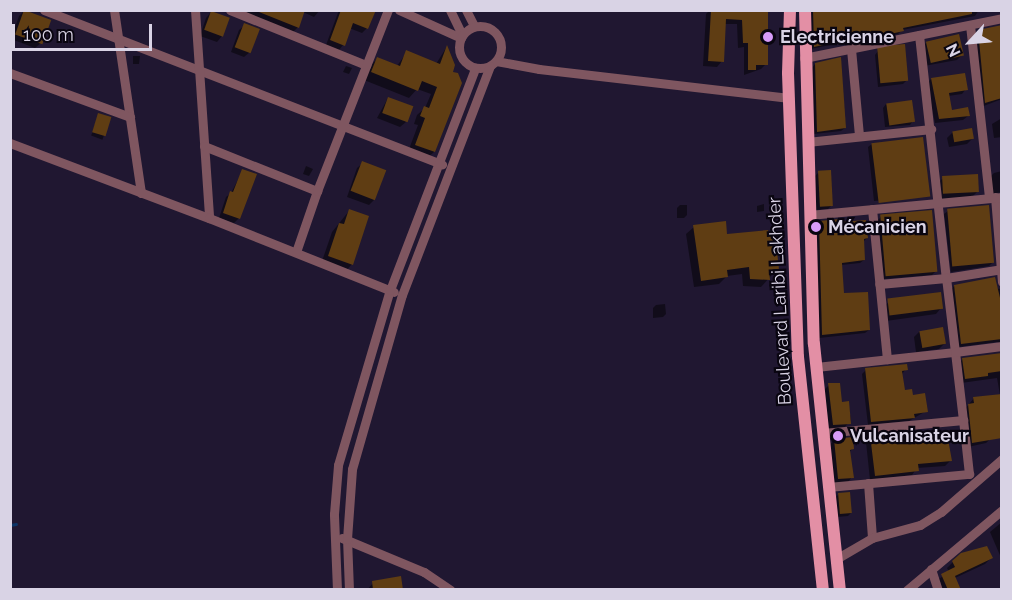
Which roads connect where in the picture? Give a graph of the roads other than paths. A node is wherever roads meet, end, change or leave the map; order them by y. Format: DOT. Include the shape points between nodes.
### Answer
graph roads {
  1 [pos="44,10"];
  2 [pos="114,10"];
  3 [pos="195,10"];
  4 [pos="230,10"];
  5 [pos="388,10"];
  6 [pos="399,10"];
  7 [pos="450,10"];
  8 [pos="466,10"];
  9 [pos="790,10"];
  10 [pos="804,10"];
  11 [pos="987,10"];
  12 [pos="1002,18"];
  13 [pos="984,21"];
  14 [pos="970,25"];
  15 [pos="474,26"];
  16 [pos="919,35"];
  17 [pos="461,36"];
  18 [pos="118,39"];
  19 [pos="851,49"];
  20 [pos="804,58"];
  21 [pos="789,59"];
  22 [pos="493,64"];
  23 [pos="366,65"];
  24 [pos="475,68"];
  25 [pos="199,70"];
  26 [pos="10,74"];
  27 [pos="789,98"];
  28 [pos="130,117"];
  29 [pos="342,128"];
  30 [pos="931,129"];
  31 [pos="859,136"];
  32 [pos="807,142"];
  33 [pos="10,143"];
  34 [pos="204,146"];
  35 [pos="437,162"];
  36 [pos="450,167"];
  37 [pos="317,191"];
  38 [pos="141,193"];
  39 [pos="995,197"];
  40 [pos="938,202"];
  41 [pos="872,209"];
  42 [pos="809,215"];
  43 [pos="209,218"];
  44 [pos="296,252"];
  45 [pos="1001,269"];
  46 [pos="946,278"];
  47 [pos="1002,282"];
  48 [pos="879,284"];
  49 [pos="390,290"];
  50 [pos="402,295"];
  51 [pos="1002,346"];
  52 [pos="955,352"];
  53 [pos="886,359"];
  54 [pos="816,368"];
  55 [pos="963,420"];
  56 [pos="823,433"];
  57 [pos="1002,459"];
  58 [pos="868,483"];
  59 [pos="828,487"];
  60 [pos="1002,510"];
  61 [pos="334,536"];
  62 [pos="872,538"];
  63 [pos="347,539"];
  64 [pos="836,559"];
  65 [pos="931,569"];
  66 [pos="337,590"];
  67 [pos="349,590"];
  68 [pos="451,590"];
  69 [pos="823,590"];
  70 [pos="840,590"];
  71 [pos="908,590"];
  72 [pos="938,590"];
  1 -- 18 [label="street"];
  2 -- 18 [label="street"];
  3 -- 25 [label="street"];
  4 -- 23 [label="street"];
  5 -- 23 [label="street"];
  6 -- 17 [label="street"];
  7 -- 17 [label="street"];
  8 -- 15 [label="street"];
  9 -- 21 [label="main road, Boulevard Laribi Lakhder"];
  10 -- 20 [label="main road, Boulevard Laribi Lakhder"];
  11 -- 13 [label="street"];
  12 -- 13 [label="street"];
  13 -- 14 [label="street"];
  14 -- 16 [label="street"];
  14 -- 39 [label="street"];
  15 -- 17 [label="street"];
  15 -- 22 [label="street" via="492,29 500,38 501,50"];
  16 -- 19 [label="street"];
  16 -- 30 [label="street"];
  17 -- 24 [label="street" via="461,56"];
  18 -- 25 [label="street"];
  18 -- 28 [label="street"];
  19 -- 20 [label="street"];
  19 -- 31 [label="street"];
  20 -- 21 [label="main road"];
  20 -- 32 [label="main road, Boulevard Laribi Lakhder"];
  21 -- 27 [label="main road, Boulevard Laribi Lakhder"];
  22 -- 24 [label="street"];
  22 -- 27 [label="street"];
  22 -- 36 [label="street"];
  23 -- 29 [label="street"];
  24 -- 35 [label="street"];
  25 -- 29 [label="street"];
  25 -- 34 [label="street"];
  26 -- 28 [label="street"];
  27 -- 69 [label="main road, Boulevard Laribi Lakhder" via="798,357"];
  28 -- 38 [label="street"];
  29 -- 35 [label="street"];
  29 -- 37 [label="street"];
  30 -- 31 [label="street"];
  30 -- 40 [label="street"];
  31 -- 32 [label="street"];
  32 -- 42 [label="main road, Boulevard Laribi Lakhder"];
  33 -- 38 [label="street"];
  34 -- 37 [label="street"];
  34 -- 43 [label="street"];
  35 -- 36 [label="street"];
  35 -- 49 [label="street"];
  36 -- 50 [label="street"];
  37 -- 44 [label="street"];
  38 -- 43 [label="street"];
  39 -- 40 [label="street"];
  39 -- 45 [label="street"];
  40 -- 41 [label="street"];
  40 -- 46 [label="street"];
  41 -- 42 [label="street"];
  41 -- 48 [label="street"];
  42 -- 54 [label="main road, Boulevard Laribi Lakhder"];
  43 -- 44 [label="street"];
  44 -- 49 [label="street"];
  45 -- 46 [label="street"];
  45 -- 47 [label="street"];
  46 -- 48 [label="street"];
  46 -- 52 [label="street"];
  48 -- 53 [label="street"];
  49 -- 50 [label="street"];
  49 -- 61 [label="street" via="338,465"];
  50 -- 63 [label="street" via="352,469"];
  51 -- 52 [label="street"];
  52 -- 53 [label="street"];
  52 -- 55 [label="street"];
  53 -- 54 [label="street"];
  54 -- 56 [label="main road, Boulevard Laribi Lakhder"];
  55 -- 56 [label="street"];
  55 -- 58 [label="street" via="969,474"];
  56 -- 59 [label="main road, Boulevard Laribi Lakhder"];
  57 -- 62 [label="street" via="941,512 920,525"];
  58 -- 59 [label="street"];
  58 -- 62 [label="street"];
  59 -- 64 [label="main road, Boulevard Laribi Lakhder"];
  60 -- 65 [label="street"];
  61 -- 63 [label="street"];
  61 -- 66 [label="street"];
  62 -- 64 [label="street"];
  63 -- 67 [label="street"];
  63 -- 68 [label="street" via="424,572"];
  64 -- 70 [label="main road, Boulevard Laribi Lakhder"];
  65 -- 71 [label="street"];
  65 -- 72 [label="street"];
}
